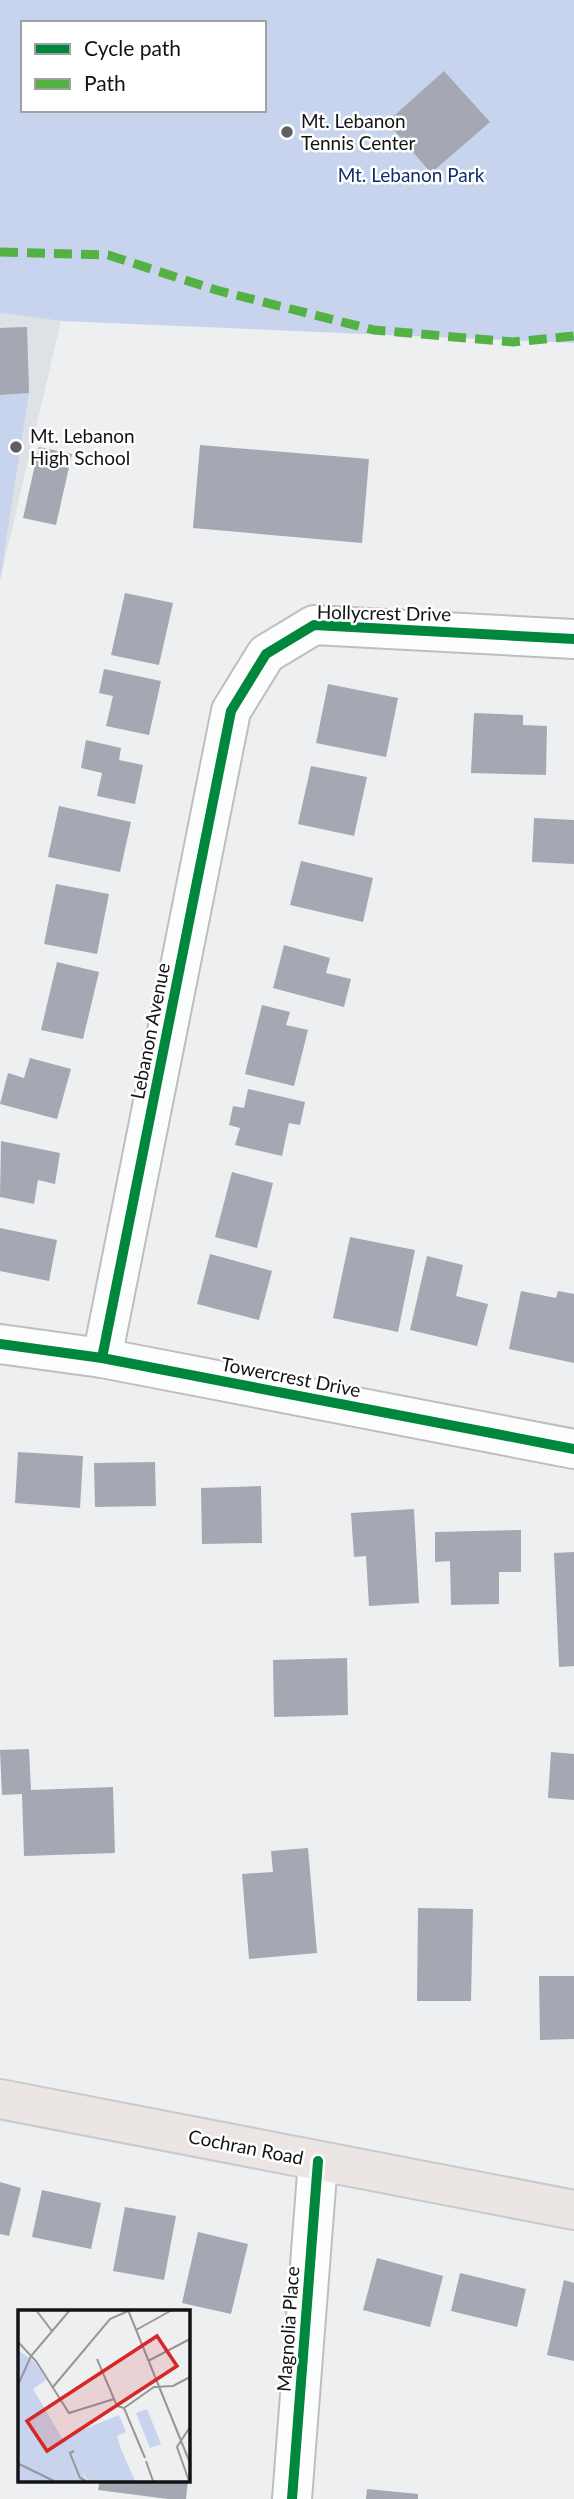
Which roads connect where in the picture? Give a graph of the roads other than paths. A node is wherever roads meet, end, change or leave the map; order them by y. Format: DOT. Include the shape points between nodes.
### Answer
graph roads {
  1 [pos="574,639"];
  2 [pos="231,710"];
  3 [pos="0,1344"];
  4 [pos="102,1358"];
  5 [pos="574,1449"];
  6 [pos="0,2099"];
  7 [pos="318,2161"];
  8 [pos="574,2210"];
  9 [pos="292,2499"];
  1 -- 2 [label="street, Hollycrest Drive" via="314,625 266,654"];
  2 -- 4 [label="street, Lebanon Avenue"];
  3 -- 4 [label="street, Towercrest Drive"];
  4 -- 5 [label="street, Towercrest Drive"];
  6 -- 7 [label="main road, Cochran Road"];
  7 -- 8 [label="main road, Cochran Road"];
  7 -- 9 [label="street, Magnolia Place"];
}
